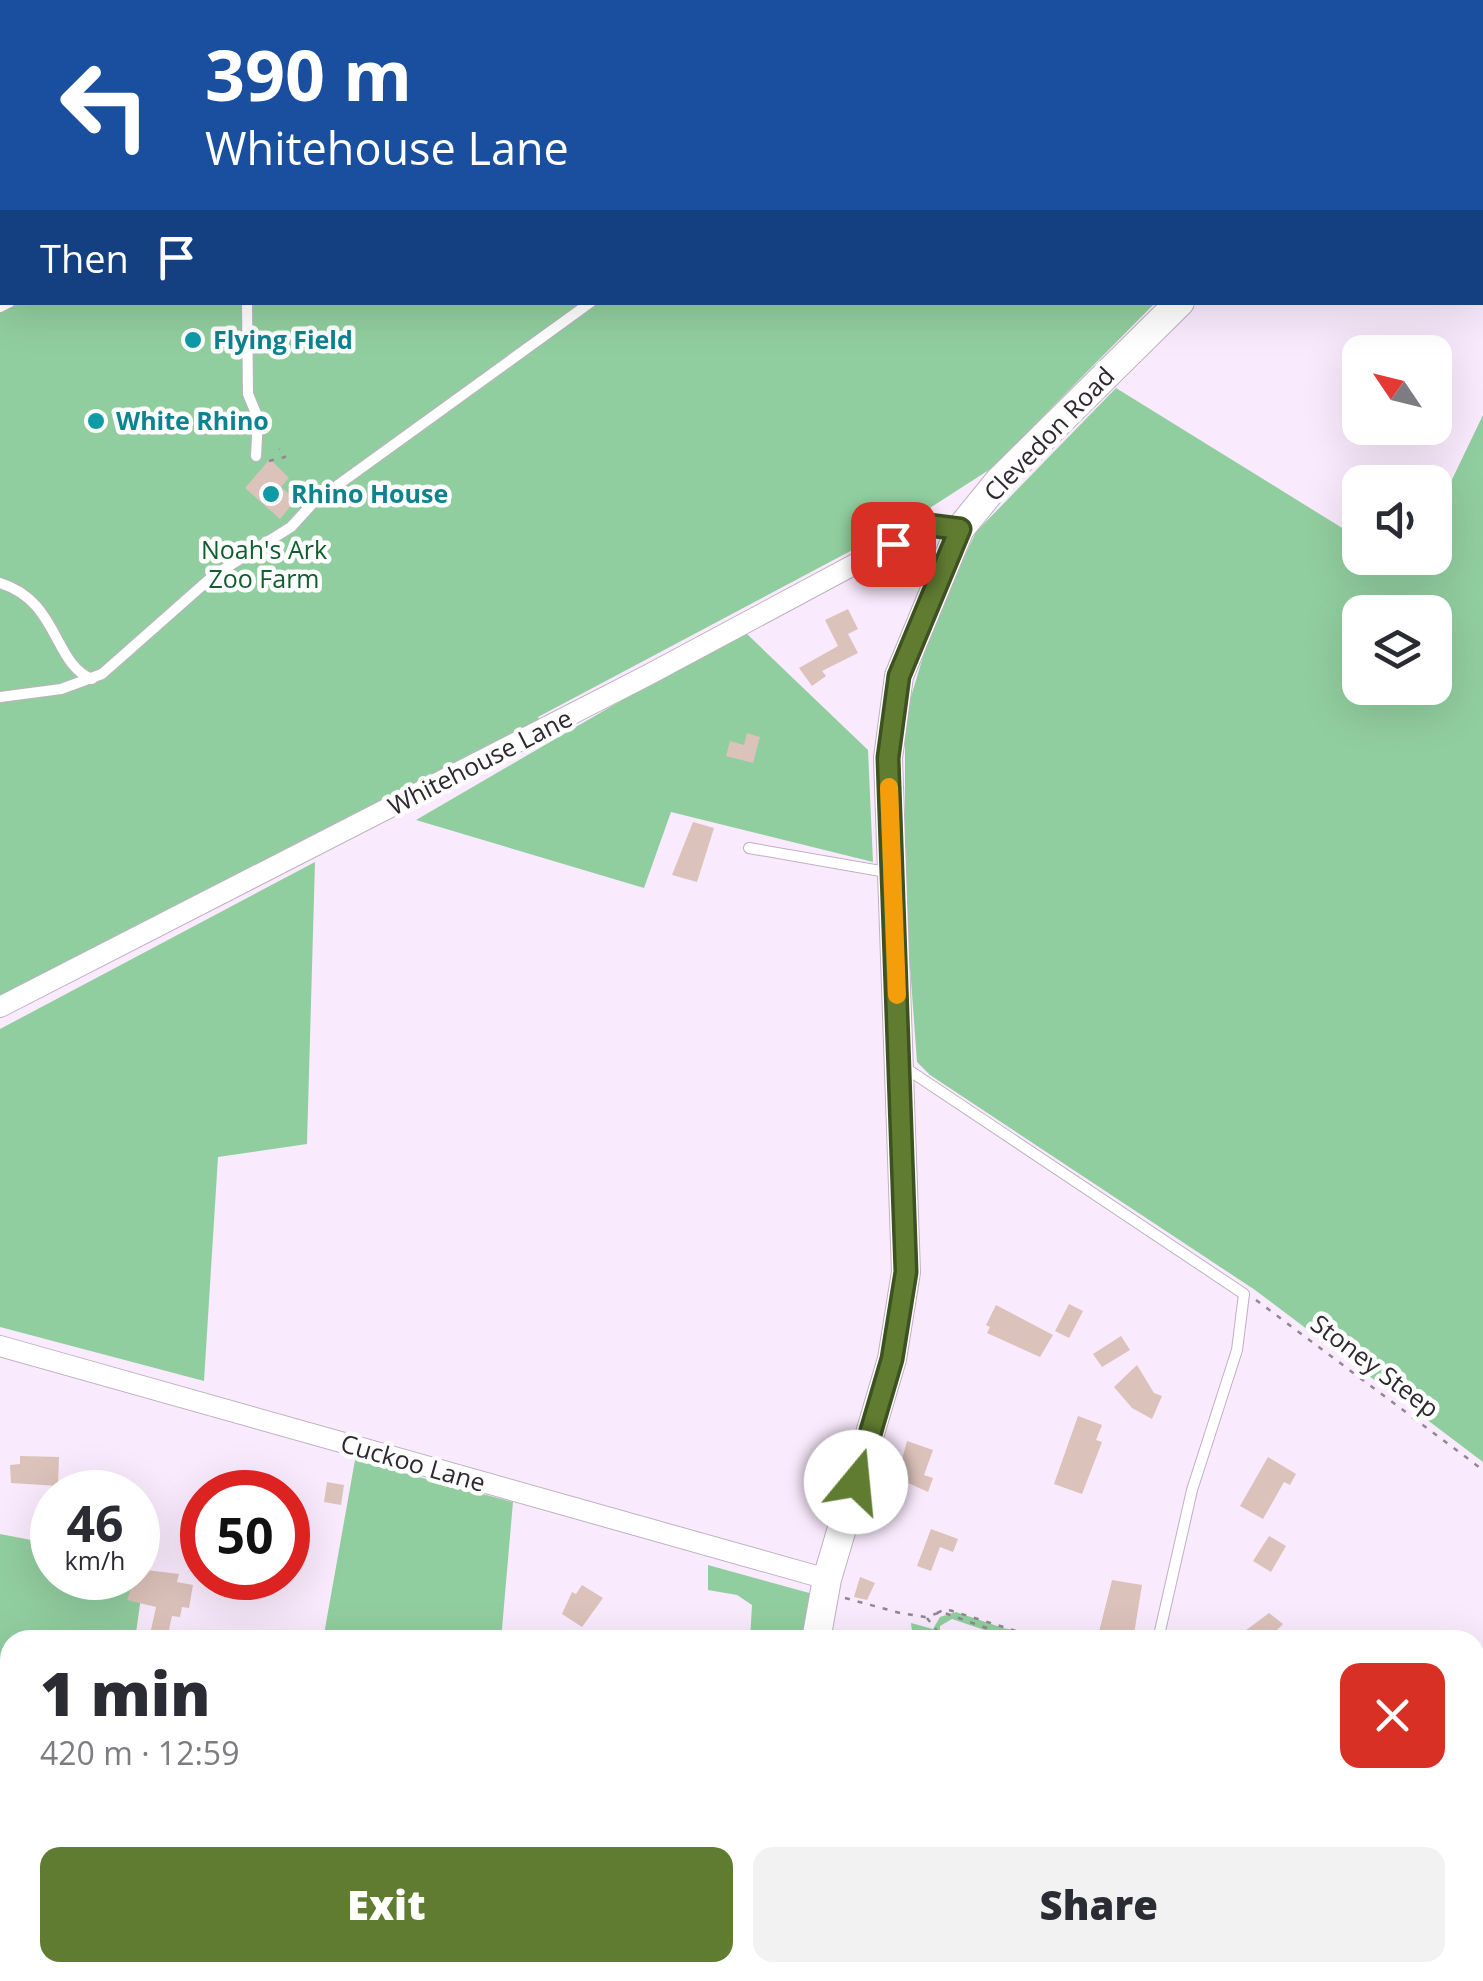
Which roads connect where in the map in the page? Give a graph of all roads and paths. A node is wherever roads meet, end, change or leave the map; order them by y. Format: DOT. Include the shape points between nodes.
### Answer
graph roads {
  1 [pos="247,305"];
  2 [pos="587,305"];
  3 [pos="1177,305"];
  4 [pos="279,448"];
  5 [pos="256,456"];
  6 [pos="282,460"];
  7 [pos="960,529"];
  8 [pos="0,583"];
  9 [pos="93,679"];
  10 [pos="0,696"];
  11 [pos="749,848"];
  12 [pos="892,873"];
  13 [pos="0,1008"];
  14 [pos="899,1064"];
  15 [pos="1244,1294"];
  16 [pos="0,1346"];
  17 [pos="1483,1470"];
  18 [pos="826,1578"];
  19 [pos="865,1605"];
  20 [pos="936,1614"];
  21 [pos="925,1617"];
  22 [pos="818,1630"];
  23 [pos="936,1630"];
  24 [pos="988,1630"];
  25 [pos="1012,1630"];
  26 [pos="1160,1630"];
  1 -- 5 [label="lane"];
  2 -- 9 [label="lane" via="313,503 290,528 213,576"];
  3 -- 7 [label="main road, Clevedon Road" via="998,481"];
  4 -- 6 [label="path"];
  7 -- 12 [label="main road, Clevedon Road" via="899,676 888,758"];
  7 -- 13 [label="street, Whitehouse Lane" via="928,525"];
  8 -- 9 [label="lane" via="40,606 78,670"];
  9 -- 10 [label="lane"];
  11 -- 12 [label="lane"];
  12 -- 14 [label="main road, Clevedon Road"];
  14 -- 15 [label="lane"];
  14 -- 18 [label="main road, Clevedon Road" via="906,1272 892,1359"];
  15 -- 17 [label="path, Stoney Steep"];
  15 -- 26 [label="lane" via="1237,1350 1192,1490"];
  16 -- 18 [label="street, Cuckoo Lane"];
  18 -- 22 [label="main road, Clevedon Road"];
  19 -- 21 [label="path"];
  20 -- 21 [label="path"];
  20 -- 24 [label="path"];
  20 -- 25 [label="path" via="946,1609"];
  21 -- 23 [label="path"];
}
